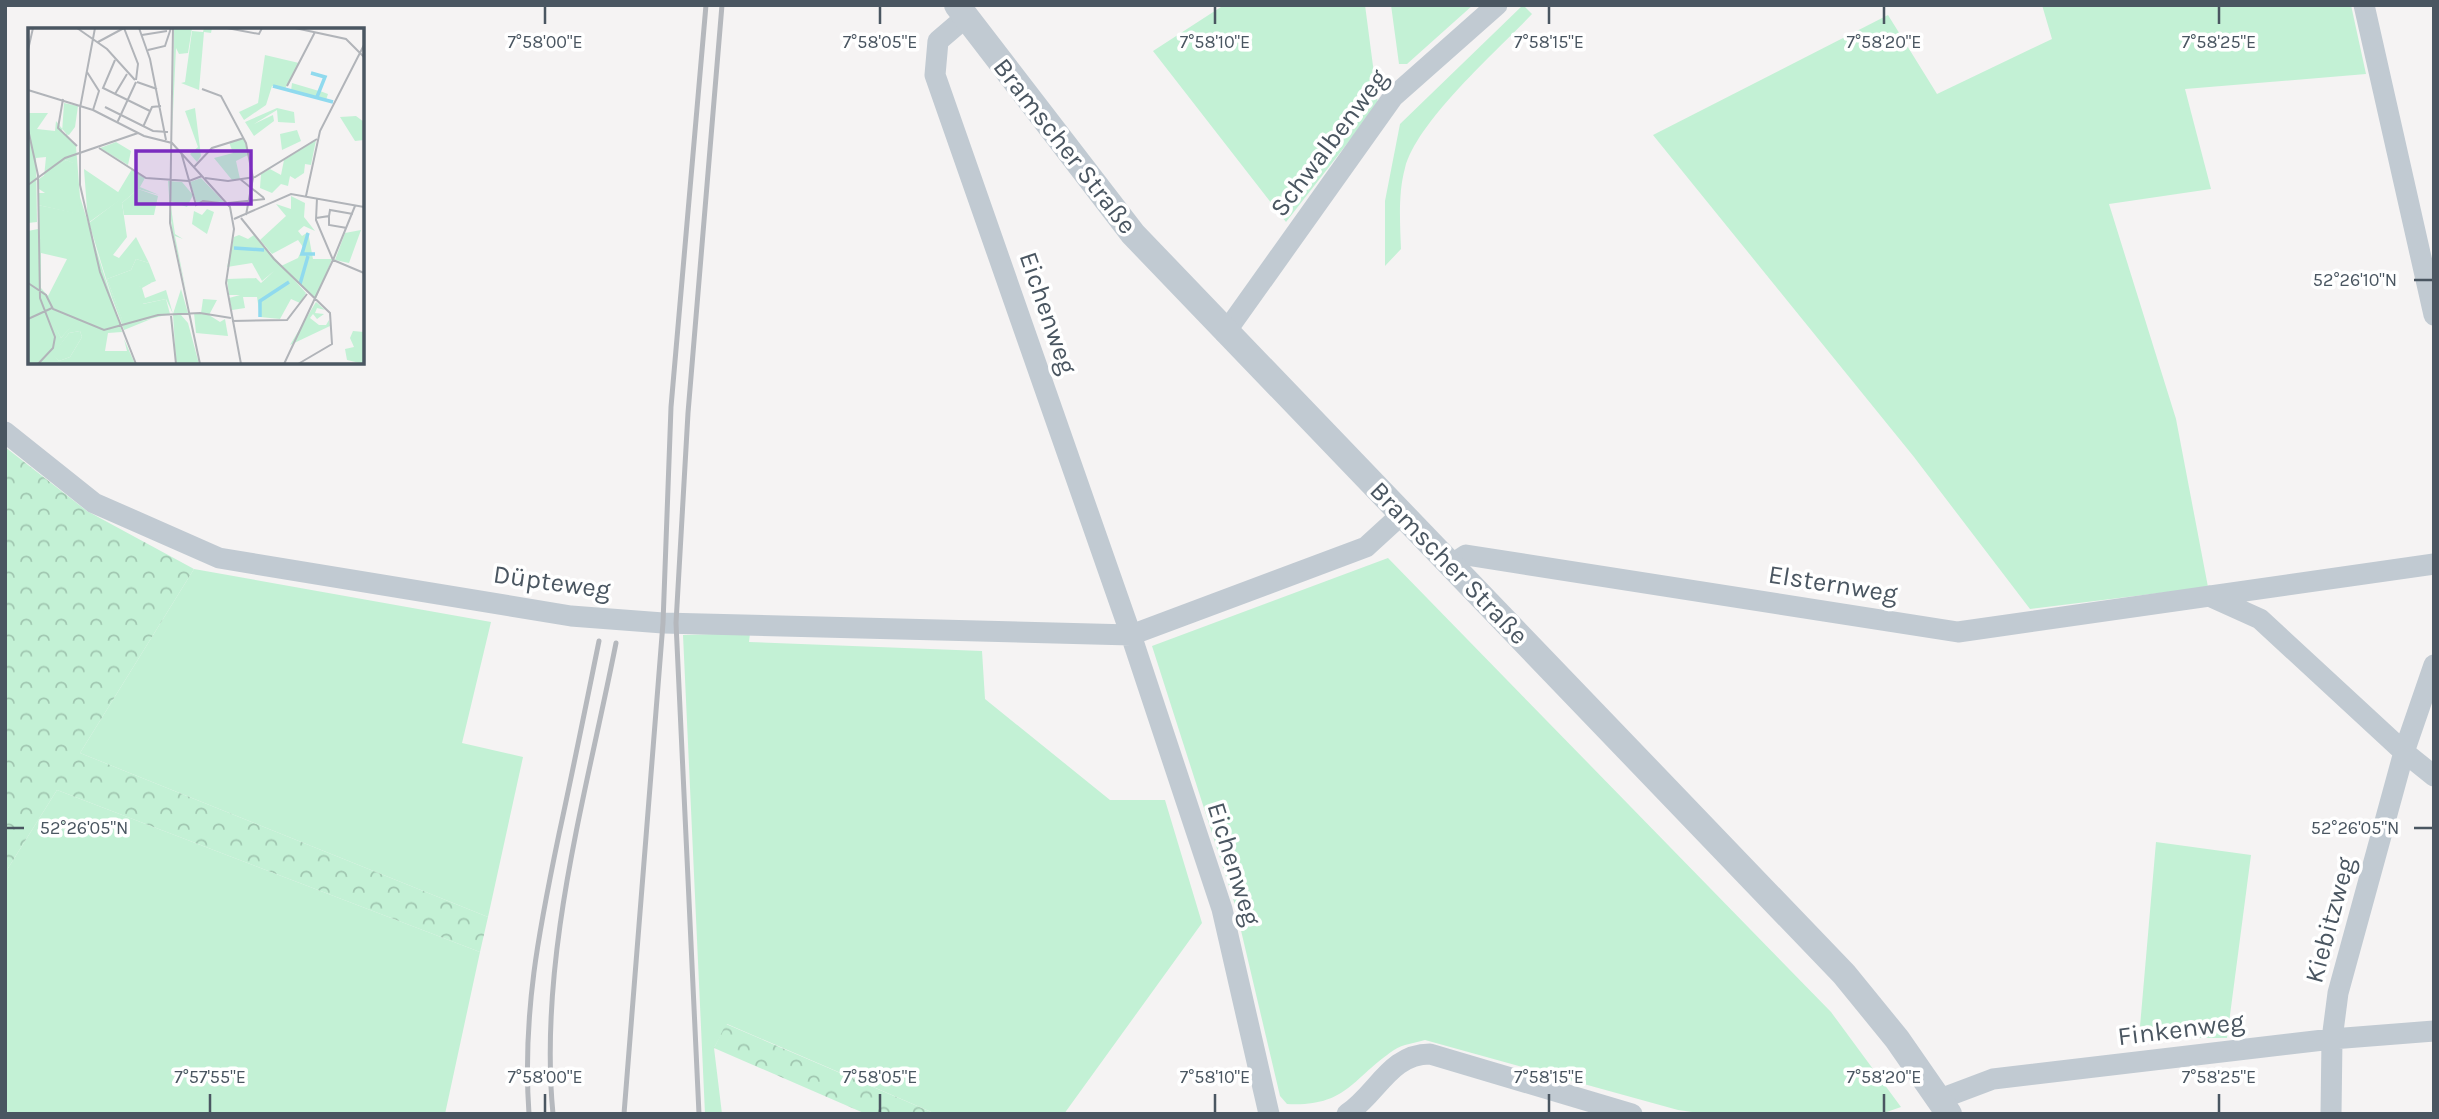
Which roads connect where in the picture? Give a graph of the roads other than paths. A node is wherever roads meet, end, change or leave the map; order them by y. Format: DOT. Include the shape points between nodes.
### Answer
graph roads {
  1 [pos="1497,5"];
  2 [pos="2364,5"];
  3 [pos="961,11"];
  4 [pos="2434,315"];
  5 [pos="1225,333"];
  6 [pos="5,432"];
  7 [pos="1401,515"];
  8 [pos="2434,564"];
  9 [pos="1451,565"];
  10 [pos="2209,596"];
  11 [pos="1131,635"];
  12 [pos="2434,665"];
  13 [pos="2404,752"];
  14 [pos="2434,776"];
  15 [pos="2434,1031"];
  16 [pos="2332,1039"];
  17 [pos="1944,1109"];
  18 [pos="1269,1114"];
  19 [pos="1347,1114"];
  20 [pos="1632,1114"];
  21 [pos="2331,1114"];
  1 -- 5 [label="street, Schwalbenweg" via="1393,97"];
  2 -- 4 [label="street"];
  3 -- 5 [label="street, Bramscher Straße" via="1133,234"];
  3 -- 11 [label="street, Eichenweg" via="938,41 935,75"];
  5 -- 7 [label="street, Bramscher Straße"];
  6 -- 11 [label="street, Düpteweg" via="93,503 219,558 571,616 663,623"];
  7 -- 9 [label="street, Bramscher Straße"];
  7 -- 11 [label="street" via="1366,547"];
  8 -- 10 [label="street, Elsternweg"];
  9 -- 10 [label="street, Elsternweg" via="1466,555 1958,632"];
  9 -- 17 [label="street, Bramscher Straße" via="1844,974 1897,1039"];
  10 -- 13 [label="street" via="2260,620"];
  11 -- 18 [label="street, Eichenweg" via="1222,909"];
  12 -- 13 [label="street, Kiebitzweg"];
  13 -- 14 [label="street"];
  13 -- 16 [label="street, Kiebitzweg" via="2338,993"];
  15 -- 16 [label="street, Finkenweg"];
  16 -- 17 [label="street, Finkenweg" via="1993,1079"];
  16 -- 21 [label="street, Kiebitzweg"];
  19 -- 20 [label="street" via="1396,1064 1412,1054 1430,1054"];
}
